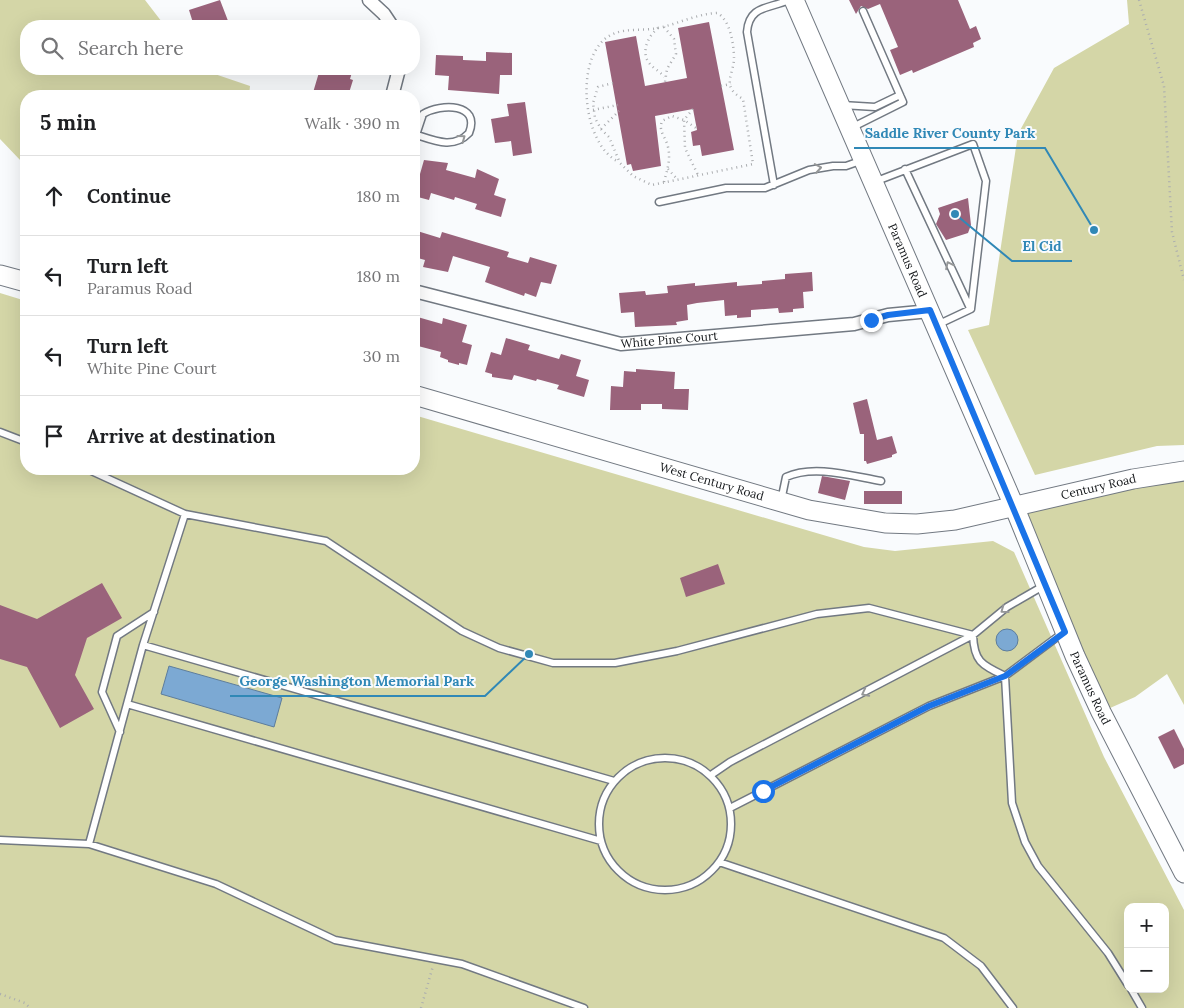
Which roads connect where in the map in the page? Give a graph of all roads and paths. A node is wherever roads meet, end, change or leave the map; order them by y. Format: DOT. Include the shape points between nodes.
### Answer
graph roads {
  1 [pos="369,0"];
  2 [pos="789,0"];
  3 [pos="794,0"];
  4 [pos="1139,0"];
  5 [pos="863,11"];
  6 [pos="388,20"];
  7 [pos="664,26"];
  8 [pos="658,28"];
  9 [pos="397,75"];
  10 [pos="664,78"];
  11 [pos="665,82"];
  12 [pos="614,83"];
  13 [pos="730,84"];
  14 [pos="721,86"];
  15 [pos="394,90"];
  16 [pos="901,99"];
  17 [pos="618,105"];
  18 [pos="840,105"];
  19 [pos="693,108"];
  20 [pos="593,110"];
  21 [pos="619,111"];
  22 [pos="684,120"];
  23 [pos="420,122"];
  24 [pos="696,128"];
  25 [pos="850,128"];
  26 [pos="601,129"];
  27 [pos="420,136"];
  28 [pos="864,159"];
  29 [pos="619,162"];
  30 [pos="668,169"];
  31 [pos="905,169"];
  32 [pos="698,175"];
  33 [pos="677,179"];
  34 [pos="664,182"];
  35 [pos="874,183"];
  36 [pos="774,185"];
  37 [pos="659,202"];
  38 [pos="0,275"];
  39 [pos="20,280"];
  40 [pos="1184,280"];
  41 [pos="420,293"];
  42 [pos="970,309"];
  43 [pos="933,318"];
  44 [pos="420,397"];
  45 [pos="0,432"];
  46 [pos="20,440"];
  47 [pos="1184,471"];
  48 [pos="100,475"];
  49 [pos="881,481"];
  50 [pos="781,502"];
  51 [pos="1014,506"];
  52 [pos="185,514"];
  53 [pos="1046,584"];
  54 [pos="154,612"];
  55 [pos="1065,632"];
  56 [pos="973,635"];
  57 [pos="144,645"];
  58 [pos="1005,676"];
  59 [pos="128,704"];
  60 [pos="120,732"];
  61 [pos="711,775"];
  62 [pos="614,781"];
  63 [pos="730,808"];
  64 [pos="0,840"];
  65 [pos="601,841"];
  66 [pos="89,844"];
  67 [pos="719,862"];
  68 [pos="1184,873"];
  69 [pos="436,959"];
  70 [pos="1124,978"];
  71 [pos="1133,993"];
  72 [pos="0,994"];
  73 [pos="30,1008"];
  74 [pos="421,1008"];
  75 [pos="584,1008"];
  76 [pos="1013,1008"];
  77 [pos="1142,1008"];
  1 -- 6 [label="street"];
  2 -- 36 [label="lane" via="759,9 748,21 747,32"];
  3 -- 18 [label="main road, Paramus Road"];
  4 -- 40 [label="path" via="1164,86 1172,232"];
  5 -- 16 [label="lane"];
  7 -- 8 [label="path"];
  7 -- 10 [label="path" via="674,39 676,54"];
  7 -- 13 [label="path" via="710,13 720,14 727,24 734,59"];
  8 -- 10 [label="path" via="648,41 646,57"];
  8 -- 29 [label="path" via="613,33 600,43 589,64 589,114 593,133 606,154"];
  9 -- 15 [label="street"];
  10 -- 11 [label="path"];
  12 -- 20 [label="path" via="598,87"];
  13 -- 14 [label="path"];
  13 -- 32 [label="path" via="743,99 752,164"];
  16 -- 18 [label="lane" via="875,107"];
  16 -- 25 [label="lane"];
  17 -- 20 [label="path"];
  18 -- 25 [label="main road, Paramus Road"];
  19 -- 22 [label="path"];
  20 -- 26 [label="path"];
  21 -- 26 [label="path"];
  22 -- 24 [label="path"];
  22 -- 30 [label="path" via="672,116 662,121 661,133 669,154"];
  22 -- 32 [label="path" via="685,148"];
  27 -- 23 [label="lane, one-way" via="448,144 459,142 469,133 470,119 458,108 438,107 423,114"];
  25 -- 28 [label="main road, Paramus Road"];
  26 -- 29 [label="path" via="609,137"];
  28 -- 35 [label="main road, Paramus Road"];
  36 -- 28 [label="lane, one-way" via="809,170 846,166"];
  29 -- 34 [label="path" via="633,176 652,185"];
  30 -- 33 [label="path"];
  30 -- 34 [label="path"];
  31 -- 35 [label="lane"];
  42 -- 31 [label="lane, one-way"];
  31 -- 42 [label="lane" via="973,144 986,181"];
  32 -- 33 [label="path"];
  33 -- 34 [label="path"];
  35 -- 43 [label="main road, Paramus Road"];
  36 -- 37 [label="lane" via="758,189 726,188"];
  38 -- 39 [label="main road"];
  41 -- 43 [label="street, White Pine Court" via="621,344 854,324 888,315"];
  42 -- 43 [label="lane"];
  43 -- 51 [label="main road, Paramus Road"];
  44 -- 50 [label="main road, West Century Road"];
  45 -- 46 [label="lane"];
  47 -- 51 [label="main road, Century Road" via="1133,478"];
  48 -- 52 [label="lane"];
  49 -- 50 [label="lane" via="838,473 795,473 786,477"];
  50 -- 51 [label="main road, West Century Road" via="847,518 917,524 955,520"];
  51 -- 53 [label="main road, Paramus Road"];
  52 -- 54 [label="lane"];
  52 -- 56 [label="lane" via="326,541 462,631 499,648 553,663 614,663 677,651 817,614 869,608"];
  53 -- 55 [label="main road, Paramus Road"];
  53 -- 56 [label="lane, one-way" via="1007,607"];
  54 -- 57 [label="lane"];
  54 -- 60 [label="lane" via="117,636 102,692"];
  55 -- 58 [label="lane"];
  55 -- 68 [label="main road, Paramus Road" via="1101,712"];
  56 -- 58 [label="lane" via="974,652 984,666"];
  56 -- 61 [label="lane, one-way"];
  57 -- 59 [label="lane"];
  57 -- 62 [label="lane"];
  58 -- 63 [label="lane" via="929,706"];
  58 -- 70 [label="lane" via="1012,803 1025,842 1038,866 1108,952"];
  59 -- 60 [label="lane"];
  59 -- 65 [label="lane"];
  60 -- 66 [label="lane"];
  61 -- 62 [label="lane" via="688,761 661,757 635,764"];
  61 -- 63 [label="lane" via="723,790"];
  62 -- 65 [label="lane" via="603,799 598,820"];
  63 -- 67 [label="lane" via="731,836"];
  64 -- 66 [label="lane"];
  65 -- 67 [label="lane" via="612,864 630,880 653,889 678,889 701,879"];
  66 -- 69 [label="lane" via="216,884 335,940"];
  67 -- 76 [label="lane" via="944,938 981,966"];
  69 -- 74 [label="path"];
  69 -- 75 [label="lane" via="462,964"];
  71 -- 77 [label="lane"];
  72 -- 73 [label="path"];
}
